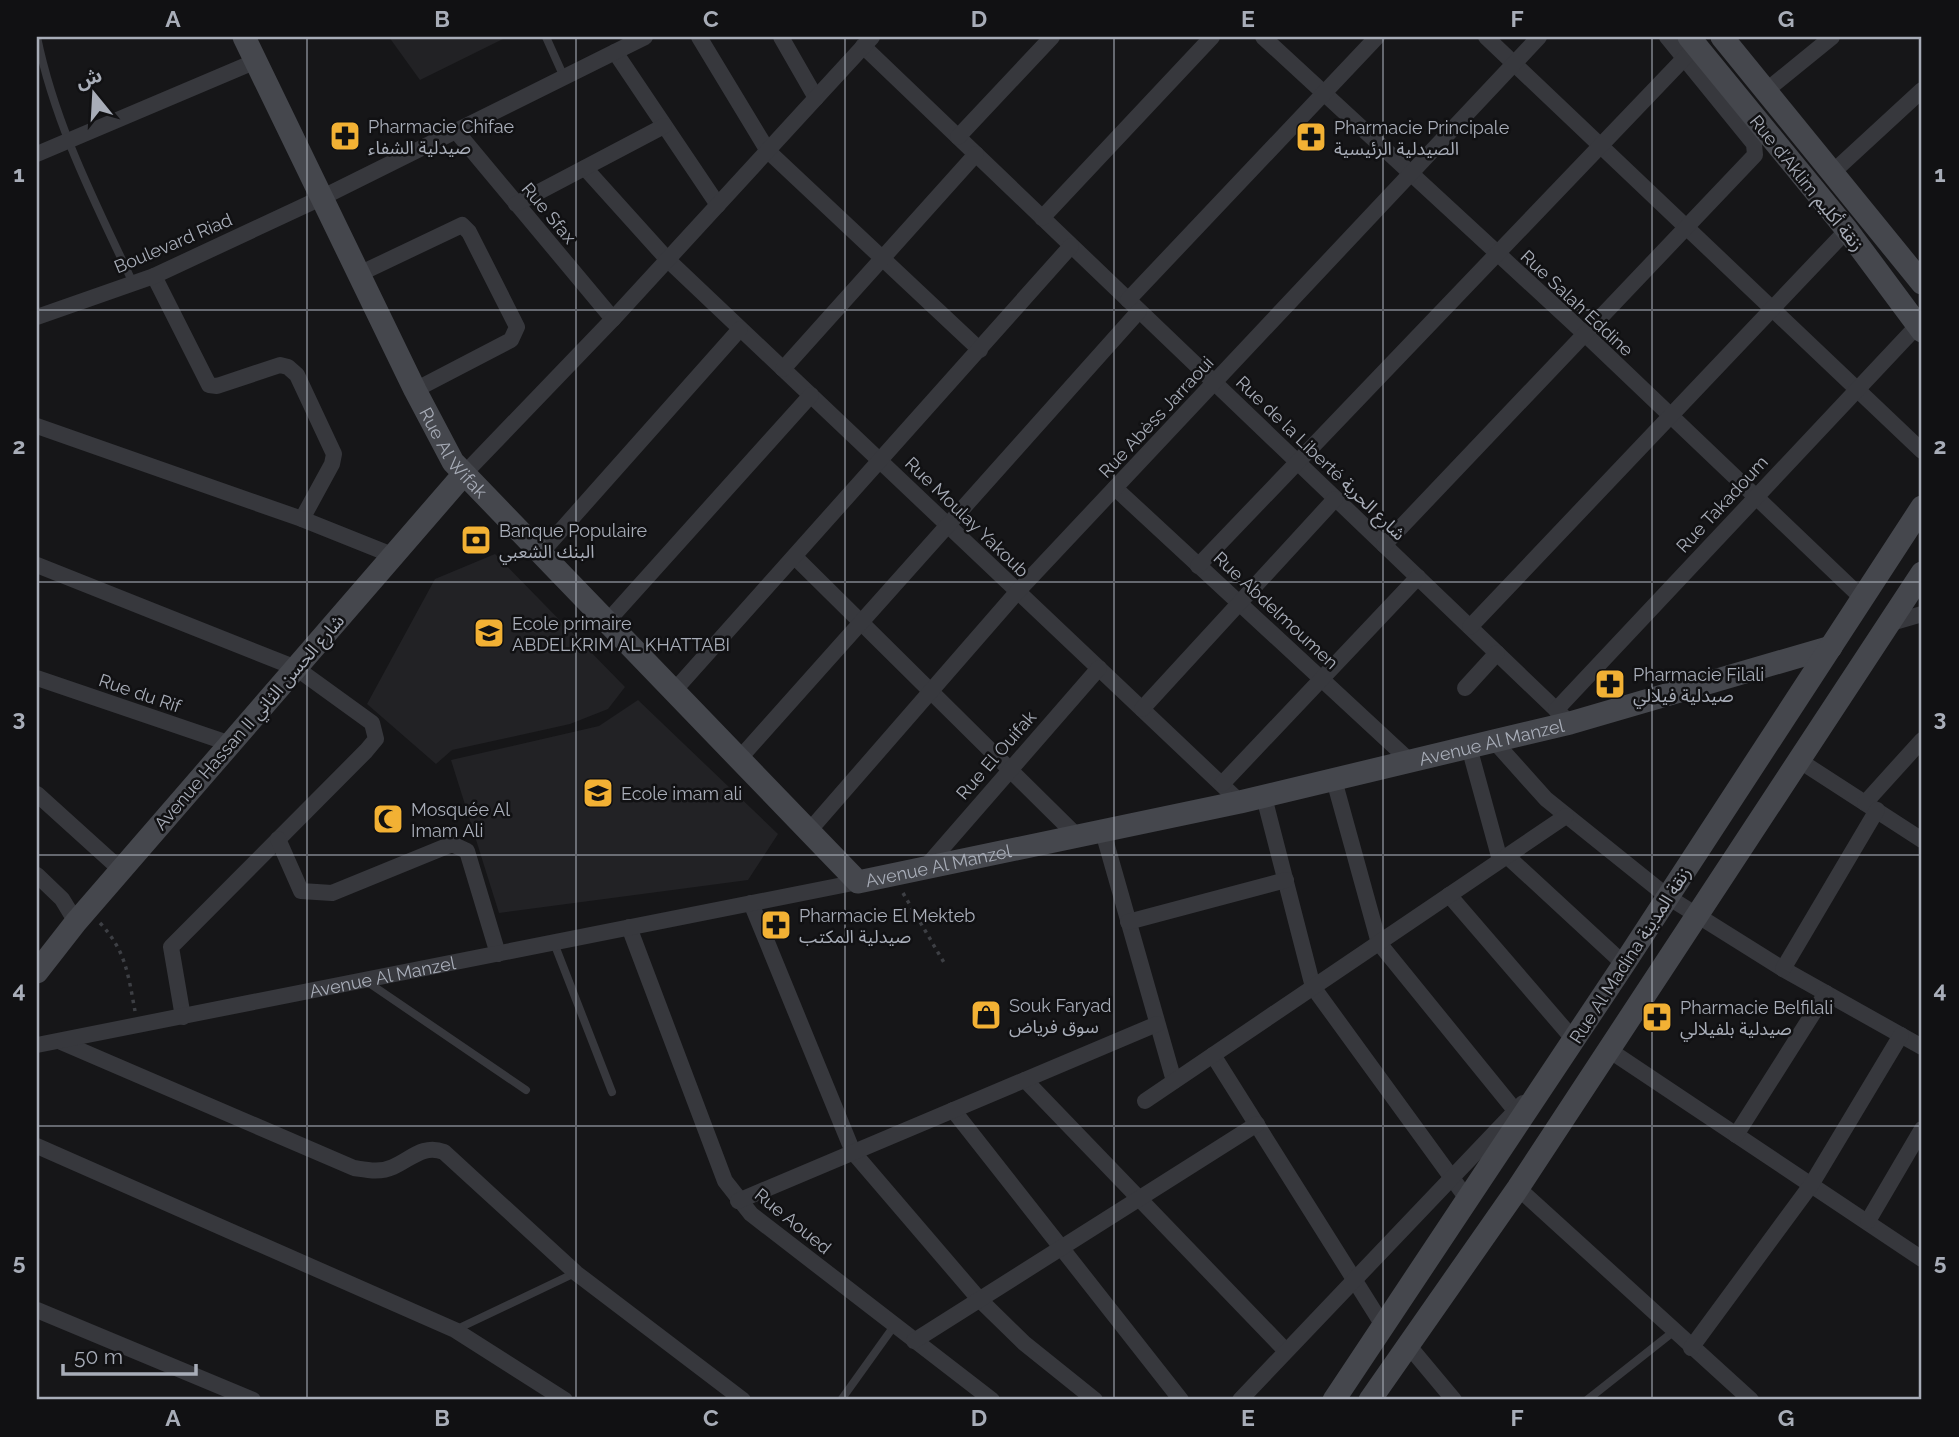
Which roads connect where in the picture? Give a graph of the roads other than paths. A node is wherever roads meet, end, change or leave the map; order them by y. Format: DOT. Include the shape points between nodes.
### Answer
graph roads {
  1 [pos="38,37"];
  2 [pos="244,37"];
  3 [pos="546,37"];
  4 [pos="645,37"];
  5 [pos="699,37"];
  6 [pos="781,37"];
  7 [pos="1052,37"];
  8 [pos="1212,37"];
  9 [pos="1263,37"];
  10 [pos="1377,37"];
  11 [pos="1486,37"];
  12 [pos="1539,37"];
  13 [pos="1667,37"];
  14 [pos="1723,37"];
  15 [pos="1832,37"];
  16 [pos="867,41"];
  17 [pos="1690,48"];
  18 [pos="615,52"];
  19 [pos="256,61"];
  20 [pos="1513,63"];
  21 [pos="564,77"];
  22 [pos="1767,90"];
  23 [pos="1922,92"];
  24 [pos="1324,93"];
  25 [pos="816,98"];
  26 [pos="664,126"];
  27 [pos="456,131"];
  28 [pos="958,137"];
  29 [pos="67,143"];
  30 [pos="1601,146"];
  31 [pos="768,151"];
  32 [pos="37,154"];
  33 [pos="976,154"];
  34 [pos="585,168"];
  35 [pos="1833,172"];
  36 [pos="1410,175"];
  37 [pos="321,198"];
  38 [pos="516,204"];
  39 [pos="718,205"];
  40 [pos="1042,218"];
  41 [pos="1685,226"];
  42 [pos="1847,230"];
  43 [pos="1071,246"];
  44 [pos="1495,253"];
  45 [pos="880,258"];
  46 [pos="668,260"];
  47 [pos="359,274"];
  48 [pos="155,275"];
  49 [pos="133,283"];
  50 [pos="1922,283"];
  51 [pos="1133,305"];
  52 [pos="1771,308"];
  53 [pos="37,317"];
  54 [pos="612,319"];
  55 [pos="1920,328"];
  56 [pos="740,329"];
  57 [pos="1584,333"];
  58 [pos="980,350"];
  59 [pos="783,369"];
  60 [pos="1214,383"];
  61 [pos="1857,389"];
  62 [pos="415,390"];
  63 [pos="811,396"];
  64 [pos="1669,415"];
  65 [pos="37,426"];
  66 [pos="1922,451"];
  67 [pos="881,462"];
  68 [pos="1297,462"];
  69 [pos="463,475"];
  70 [pos="1115,488"];
  71 [pos="1755,498"];
  72 [pos="1335,499"];
  73 [pos="1922,507"];
  74 [pos="302,519"];
  75 [pos="949,526"];
  76 [pos="1384,545"];
  77 [pos="540,554"];
  78 [pos="392,555"];
  79 [pos="795,557"];
  80 [pos="37,565"];
  81 [pos="1198,566"];
  82 [pos="1922,573"];
  83 [pos="1418,577"];
  84 [pos="1018,592"];
  85 [pos="1863,599"];
  86 [pos="1238,602"];
  87 [pos="1922,614"];
  88 [pos="606,623"];
  89 [pos="862,623"];
  90 [pos="1891,623"];
  91 [pos="1470,627"];
  92 [pos="1831,647"];
  93 [pos="1497,653"];
  94 [pos="296,668"];
  95 [pos="1099,668"];
  96 [pos="37,678"];
  97 [pos="1321,678"];
  98 [pos="1465,688"];
  99 [pos="931,691"];
  100 [pos="673,692"];
  101 [pos="1142,709"];
  102 [pos="1563,716"];
  103 [pos="1922,740"];
  104 [pos="1494,741"];
  105 [pos="231,744"];
  106 [pos="1469,747"];
  107 [pos="739,759"];
  108 [pos="1410,761"];
  109 [pos="1800,761"];
  110 [pos="1009,769"];
  111 [pos="1334,780"];
  112 [pos="1222,784"];
  113 [pos="37,794"];
  114 [pos="1264,797"];
  115 [pos="1240,802"];
  116 [pos="1871,806"];
  117 [pos="1566,816"];
  118 [pos="808,831"];
  119 [pos="1103,832"];
  120 [pos="1079,838"];
  121 [pos="278,839"];
  122 [pos="1922,840"];
  123 [pos="1503,858"];
  124 [pos="924,869"];
  125 [pos="121,870"];
  126 [pos="37,875"];
  127 [pos="1286,880"];
  128 [pos="858,882"];
  129 [pos="1449,895"];
  130 [pos="1668,897"];
  131 [pos="751,903"];
  132 [pos="1695,915"];
  133 [pos="82,916"];
  134 [pos="1128,922"];
  135 [pos="629,927"];
  136 [pos="554,943"];
  137 [pos="1379,943"];
  138 [pos="498,954"];
  139 [pos="1624,964"];
  140 [pos="1783,969"];
  141 [pos="37,972"];
  142 [pos="366,981"];
  143 [pos="1313,987"];
  144 [pos="1826,993"];
  145 [pos="183,1017"];
  146 [pos="1157,1024"];
  147 [pos="1901,1035"];
  148 [pos="1574,1040"];
  149 [pos="61,1042"];
  150 [pos="37,1045"];
  151 [pos="1922,1047"];
  152 [pos="1609,1051"];
  153 [pos="1213,1055"];
  154 [pos="1025,1080"];
  155 [pos="1174,1081"];
  156 [pos="526,1090"];
  157 [pos="612,1092"];
  158 [pos="1145,1101"];
  159 [pos="953,1110"];
  160 [pos="1518,1115"];
  161 [pos="1256,1124"];
  162 [pos="1922,1129"];
  163 [pos="1736,1135"];
  164 [pos="37,1146"];
  165 [pos="853,1152"];
  166 [pos="1451,1176"];
  167 [pos="1811,1185"];
  168 [pos="1518,1188"];
  169 [pos="1139,1198"];
  170 [pos="1468,1200"];
  171 [pos="738,1201"];
  172 [pos="1868,1221"];
  173 [pos="1061,1248"];
  174 [pos="1922,1259"];
  175 [pos="576,1273"];
  176 [pos="1353,1278"];
  177 [pos="979,1300"];
  178 [pos="37,1310"];
  179 [pos="894,1326"];
  180 [pos="1384,1327"];
  181 [pos="455,1330"];
  182 [pos="1673,1332"];
  183 [pos="914,1341"];
  184 [pos="1408,1345"];
  185 [pos="1691,1348"];
  186 [pos="1286,1351"];
  187 [pos="253,1400"];
  188 [pos="565,1400"];
  189 [pos="743,1400"];
  190 [pos="841,1400"];
  191 [pos="992,1400"];
  192 [pos="1095,1400"];
  193 [pos="1181,1400"];
  194 [pos="1240,1400"];
  195 [pos="1334,1400"];
  196 [pos="1370,1400"];
  197 [pos="1454,1400"];
  198 [pos="1587,1400"];
  199 [pos="1751,1400"];
  1 -- 29 [label="lane" via="46,81"];
  2 -- 19 [label="street, Rue Al Wifak"];
  3 -- 21 [label="lane"];
  4 -- 18 [label="street, Boulevard Riad"];
  5 -- 31 [label="street"];
  6 -- 25 [label="street"];
  7 -- 28 [label="street"];
  8 -- 40 [label="street"];
  9 -- 24 [label="street, Rue Salah Eddine"];
  10 -- 24 [label="street"];
  11 -- 20 [label="street"];
  12 -- 20 [label="street, Rue Abèss Jarraoui"];
  13 -- 17 [label="street"];
  14 -- 22 [label="street, Rue d’Aklim زنقة أكليم"];
  15 -- 22 [label="street"];
  16 -- 25 [label="street"];
  16 -- 28 [label="street, Rue de la Liberté شارع الحرية"];
  17 -- 30 [label="street"];
  17 -- 41 [label="street" via="1756,152"];
  17 -- 42 [label="street, Rue d’Aklim زنقة أكليم"];
  18 -- 21 [label="street, Boulevard Riad"];
  18 -- 26 [label="street"];
  19 -- 29 [label="street"];
  19 -- 37 [label="street, Rue Al Wifak"];
  20 -- 30 [label="street"];
  20 -- 36 [label="street, Rue Abèss Jarraoui"];
  21 -- 27 [label="street, Boulevard Riad"];
  22 -- 35 [label="street, Rue d’Aklim زنقة أكليم"];
  23 -- 35 [label="street"];
  24 -- 36 [label="street, Rue Salah Eddine"];
  24 -- 51 [label="street"];
  25 -- 31 [label="street"];
  26 -- 34 [label="street"];
  26 -- 39 [label="street"];
  27 -- 37 [label="street, Boulevard Riad"];
  27 -- 38 [label="street, Rue Sfax"];
  28 -- 33 [label="street, Rue de la Liberté شارع الحرية"];
  29 -- 32 [label="street"];
  29 -- 49 [label="lane"];
  30 -- 41 [label="street"];
  30 -- 44 [label="street"];
  31 -- 39 [label="street"];
  31 -- 45 [label="street"];
  33 -- 40 [label="street, Rue de la Liberté شارع الحرية"];
  33 -- 45 [label="street"];
  34 -- 38 [label="street"];
  34 -- 46 [label="street, Rue Moulay Yakoub"];
  35 -- 50 [label="street, Rue d’Aklim زنقة أكليم"];
  36 -- 44 [label="street, Rue Salah Eddine"];
  36 -- 60 [label="street, Rue Abèss Jarraoui"];
  37 -- 47 [label="street, Rue Al Wifak"];
  37 -- 48 [label="street, Boulevard Riad"];
  38 -- 54 [label="street, Rue Sfax"];
  39 -- 46 [label="street"];
  40 -- 43 [label="street, Rue de la Liberté شارع الحرية"];
  41 -- 52 [label="street"];
  41 -- 57 [label="street"];
  42 -- 52 [label="street"];
  42 -- 55 [label="street, Rue d’Aklim زنقة أكليم"];
  43 -- 51 [label="street, Rue de la Liberté شارع الحرية"];
  43 -- 58 [label="street"];
  44 -- 57 [label="street, Rue Salah Eddine"];
  44 -- 68 [label="street"];
  45 -- 58 [label="street"];
  45 -- 59 [label="street"];
  46 -- 54 [label="street"];
  46 -- 56 [label="street, Rue Moulay Yakoub"];
  47 -- 62 [label="street, Rue Al Wifak"];
  47 -- 62 [label="street" via="461,225 469,232 517,327 512,340"];
  48 -- 49 [label="street, Boulevard Riad"];
  48 -- 74 [label="street" via="209,385 280,365 297,375 334,454"];
  49 -- 53 [label="street, Boulevard Riad"];
  51 -- 60 [label="street, Rue de la Liberté شارع الحرية"];
  51 -- 75 [label="street"];
  52 -- 61 [label="street"];
  52 -- 64 [label="street"];
  54 -- 69 [label="street"];
  55 -- 61 [label="street, Rue Takadoum"];
  56 -- 59 [label="street, Rue Moulay Yakoub"];
  56 -- 77 [label="street"];
  57 -- 64 [label="street, Rue Salah Eddine"];
  57 -- 76 [label="street"];
  58 -- 67 [label="street"];
  59 -- 63 [label="street, Rue Moulay Yakoub"];
  60 -- 68 [label="street, Rue de la Liberté شارع الحرية"];
  60 -- 70 [label="street, Rue Abèss Jarraoui"];
  61 -- 66 [label="street"];
  61 -- 71 [label="street, Rue Takadoum"];
  62 -- 69 [label="street, Rue Al Wifak"];
  63 -- 67 [label="street, Rue Moulay Yakoub"];
  63 -- 88 [label="street"];
  64 -- 71 [label="street, Rue Salah Eddine"];
  64 -- 91 [label="street"];
  65 -- 74 [label="street"];
  67 -- 75 [label="street, Rue Moulay Yakoub"];
  67 -- 79 [label="street"];
  68 -- 72 [label="street, Rue de la Liberté شارع الحرية"];
  68 -- 81 [label="street"];
  69 -- 77 [label="street, Rue Al Wifak"];
  69 -- 78 [label="street, Avenue Hassan II شارع الحسن الثاني"];
  70 -- 81 [label="street, Rue Abdelmoumen"];
  70 -- 84 [label="street, Rue Abèss Jarraoui"];
  71 -- 85 [label="street, Rue Salah Eddine"];
  71 -- 102 [label="street, Rue Takadoum"];
  72 -- 76 [label="street, Rue de la Liberté شارع الحرية"];
  72 -- 86 [label="street"];
  73 -- 85 [label="street, Rue Al Madina زنقة المدينة"];
  74 -- 78 [label="street"];
  75 -- 84 [label="street, Rue Moulay Yakoub"];
  75 -- 89 [label="street"];
  76 -- 83 [label="street, Rue de la Liberté شارع الحرية"];
  77 -- 88 [label="street, Rue Al Wifak"];
  78 -- 94 [label="street, Avenue Hassan II شارع الحسن الثاني"];
  79 -- 89 [label="street"];
  79 -- 100 [label="street"];
  80 -- 94 [label="street"];
  81 -- 86 [label="street, Rue Abdelmoumen"];
  82 -- 90 [label="street, Rue Al Madina زنقة المدينة"];
  83 -- 91 [label="street, Rue de la Liberté شارع الحرية"];
  83 -- 97 [label="street"];
  84 -- 95 [label="street, Rue Moulay Yakoub"];
  84 -- 99 [label="street, Rue Abèss Jarraoui"];
  85 -- 92 [label="street, Rue Al Madina زنقة المدينة"];
  86 -- 97 [label="street, Rue Abdelmoumen"];
  86 -- 101 [label="street"];
  87 -- 90 [label="street"];
  88 -- 100 [label="street, Rue Al Wifak"];
  89 -- 99 [label="street"];
  89 -- 107 [label="street"];
  90 -- 109 [label="street, Rue Al Madina زنقة المدينة"];
  91 -- 93 [label="street, Rue de la Liberté شارع الحرية"];
  92 -- 102 [label="street, Avenue Al Manzel"];
  92 -- 130 [label="street, Rue Al Madina زنقة المدينة"];
  93 -- 98 [label="street"];
  93 -- 102 [label="street, Rue de la Liberté شارع الحرية"];
  94 -- 105 [label="street, Avenue Hassan II شارع الحسن الثاني"];
  94 -- 121 [label="street" via="372,723 376,739"];
  95 -- 101 [label="street, Rue Moulay Yakoub"];
  95 -- 110 [label="street, Rue El Ouifak"];
  96 -- 105 [label="street, Rue du Rif"];
  97 -- 108 [label="street, Rue Abdelmoumen"];
  97 -- 112 [label="street"];
  99 -- 110 [label="street"];
  99 -- 118 [label="street, Rue Abèss Jarraoui"];
  100 -- 107 [label="street, Rue Al Wifak"];
  101 -- 112 [label="street, Rue Moulay Yakoub"];
  102 -- 104 [label="street, Avenue Al Manzel"];
  103 -- 116 [label="street"];
  104 -- 106 [label="street, Avenue Al Manzel"];
  104 -- 117 [label="street" via="1527,781"];
  105 -- 125 [label="street, Avenue Hassan II شارع الحسن الثاني"];
  106 -- 108 [label="street, Avenue Al Manzel"];
  106 -- 123 [label="street"];
  107 -- 118 [label="street, Rue Al Wifak"];
  108 -- 111 [label="street, Avenue Al Manzel"];
  109 -- 116 [label="street"];
  109 -- 132 [label="street, Rue Al Madina زنقة المدينة"];
  110 -- 120 [label="street"];
  110 -- 124 [label="street, Rue El Ouifak"];
  111 -- 114 [label="street, Avenue Al Manzel"];
  111 -- 137 [label="street"];
  112 -- 115 [label="street, Rue Moulay Yakoub"];
  113 -- 125 [label="street"];
  114 -- 115 [label="street, Avenue Al Manzel"];
  114 -- 127 [label="street"];
  115 -- 119 [label="street, Avenue Al Manzel"];
  116 -- 122 [label="street"];
  116 -- 140 [label="street"];
  117 -- 123 [label="street"];
  117 -- 130 [label="street"];
  118 -- 128 [label="street, Rue Al Wifak"];
  119 -- 120 [label="street, Avenue Al Manzel"];
  119 -- 134 [label="street"];
  120 -- 124 [label="street, Avenue Al Manzel"];
  121 -- 138 [label="street" via="302,891 332,893 452,844 467,851"];
  121 -- 145 [label="street" via="171,947"];
  123 -- 129 [label="street"];
  123 -- 139 [label="street"];
  124 -- 128 [label="street, Avenue Al Manzel"];
  125 -- 133 [label="street, Avenue Hassan II شارع الحسن الثاني"];
  126 -- 133 [label="street"];
  127 -- 134 [label="street"];
  127 -- 143 [label="street"];
  128 -- 131 [label="street, Avenue Al Manzel"];
  129 -- 137 [label="street"];
  129 -- 148 [label="street"];
  130 -- 132 [label="street"];
  130 -- 139 [label="street, Rue Al Madina زنقة المدينة"];
  131 -- 135 [label="street, Avenue Al Manzel"];
  131 -- 165 [label="street"];
  132 -- 140 [label="street"];
  132 -- 152 [label="street, Rue Al Madina زنقة المدينة"];
  133 -- 141 [label="street, Avenue Hassan II شارع الحسن الثاني"];
  134 -- 146 [label="street"];
  135 -- 136 [label="street, Avenue Al Manzel"];
  135 -- 171 [label="street, Rue Aoued" via="725,1181"];
  136 -- 138 [label="street, Avenue Al Manzel"];
  136 -- 157 [label="lane"];
  137 -- 143 [label="street"];
  137 -- 160 [label="street"];
  138 -- 142 [label="street, Avenue Al Manzel"];
  139 -- 148 [label="street, Rue Al Madina زنقة المدينة"];
  140 -- 144 [label="street"];
  142 -- 145 [label="street, Avenue Al Manzel"];
  142 -- 156 [label="lane"];
  143 -- 153 [label="street"];
  143 -- 166 [label="street"];
  144 -- 147 [label="street"];
  144 -- 163 [label="street"];
  145 -- 149 [label="street, Avenue Al Manzel"];
  146 -- 154 [label="street"];
  146 -- 155 [label="street"];
  147 -- 151 [label="street"];
  147 -- 167 [label="street"];
  148 -- 160 [label="street, Rue Al Madina زنقة المدينة"];
  149 -- 150 [label="street, Avenue Al Manzel"];
  149 -- 175 [label="street" via="354,1168 391,1168 427,1149 444,1152"];
  152 -- 163 [label="street"];
  152 -- 168 [label="street, Rue Al Madina زنقة المدينة"];
  153 -- 155 [label="street"];
  153 -- 161 [label="street"];
  154 -- 159 [label="street"];
  154 -- 169 [label="street"];
  155 -- 158 [label="street"];
  159 -- 165 [label="street"];
  159 -- 173 [label="street"];
  160 -- 166 [label="street"];
  160 -- 170 [label="street, Rue Al Madina زنقة المدينة"];
  161 -- 169 [label="street"];
  161 -- 176 [label="street"];
  162 -- 172 [label="street"];
  163 -- 167 [label="street"];
  164 -- 181 [label="street"];
  165 -- 171 [label="street"];
  165 -- 177 [label="street"];
  166 -- 170 [label="street"];
  166 -- 176 [label="street"];
  167 -- 172 [label="street"];
  167 -- 185 [label="street"];
  168 -- 182 [label="street"];
  168 -- 184 [label="street, Rue Al Madina زنقة المدينة"];
  169 -- 173 [label="street"];
  169 -- 186 [label="street"];
  170 -- 180 [label="street, Rue Al Madina زنقة المدينة"];
  171 -- 179 [label="street, Rue Aoued"];
  172 -- 174 [label="street"];
  173 -- 177 [label="street"];
  173 -- 193 [label="street"];
  175 -- 181 [label="lane"];
  175 -- 189 [label="street"];
  176 -- 180 [label="street"];
  176 -- 186 [label="street"];
  177 -- 183 [label="street"];
  177 -- 192 [label="street"];
  178 -- 187 [label="street"];
  179 -- 183 [label="street, Rue Aoued"];
  179 -- 190 [label="lane"];
  180 -- 195 [label="street, Rue Al Madina زنقة المدينة"];
  181 -- 188 [label="street"];
  182 -- 185 [label="street"];
  182 -- 198 [label="lane"];
  183 -- 191 [label="street, Rue Aoued"];
  184 -- 196 [label="street, Rue Al Madina زنقة المدينة"];
  184 -- 197 [label="street"];
  185 -- 199 [label="street"];
  186 -- 194 [label="street"];
}
